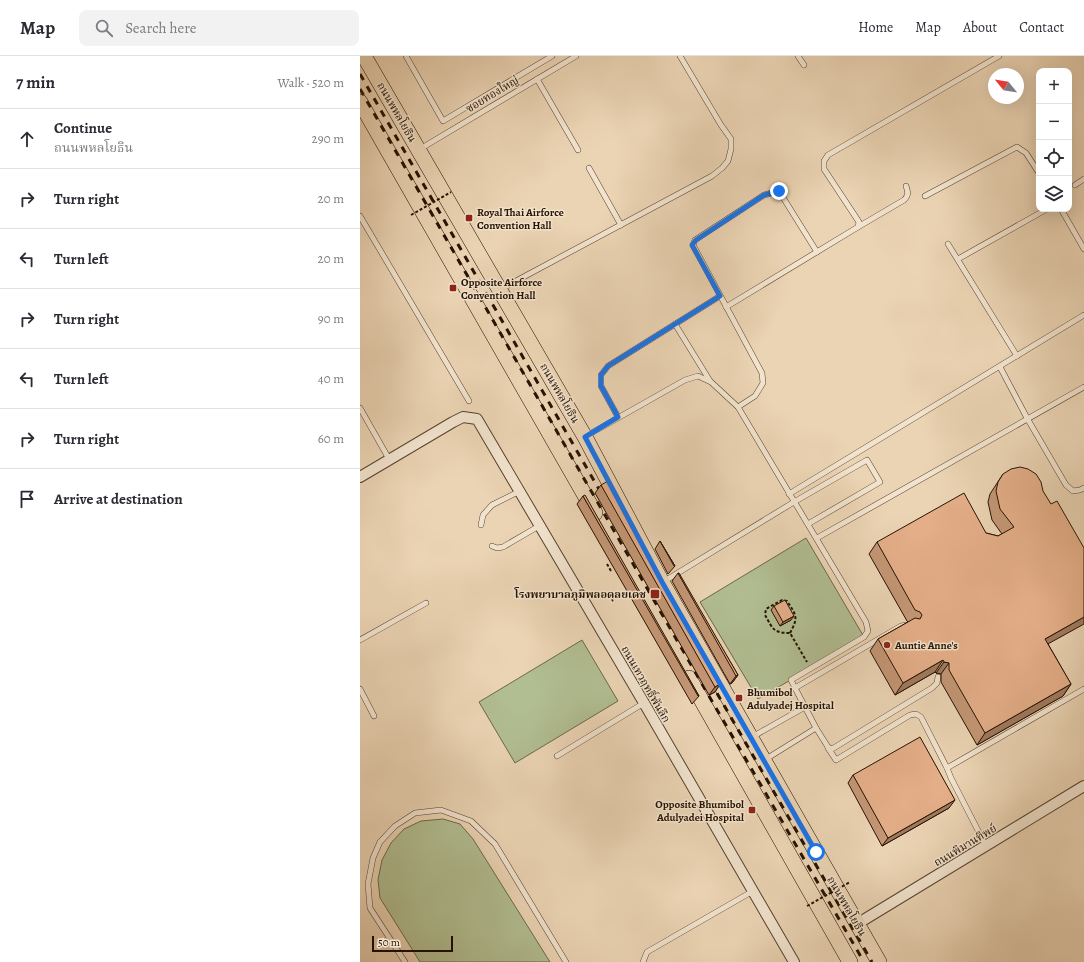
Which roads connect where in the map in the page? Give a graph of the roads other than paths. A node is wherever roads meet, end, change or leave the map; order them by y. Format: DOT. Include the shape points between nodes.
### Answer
graph roads {
  1 [pos="364,56"];
  2 [pos="406,56"];
  3 [pos="552,56"];
  4 [pos="576,56"];
  5 [pos="680,56"];
  6 [pos="798,56"];
  7 [pos="998,56"];
  8 [pos="804,65"];
  9 [pos="537,79"];
  10 [pos="360,102"];
  11 [pos="419,150"];
  12 [pos="578,150"];
  13 [pos="589,168"];
  14 [pos="1036,168"];
  15 [pos="1084,180"];
  16 [pos="1075,185"];
  17 [pos="906,186"];
  18 [pos="925,196"];
  19 [pos="1042,212"];
  20 [pos="1064,212"];
  21 [pos="360,216"];
  22 [pos="621,225"];
  23 [pos="858,227"];
  24 [pos="948,244"];
  25 [pos="1084,248"];
  26 [pos="817,252"];
  27 [pos="958,259"];
  28 [pos="501,290"];
  29 [pos="720,296"];
  30 [pos="726,307"];
  31 [pos="1084,315"];
  32 [pos="675,324"];
  33 [pos="1017,356"];
  34 [pos="1000,366"];
  35 [pos="711,382"];
  36 [pos="1084,387"];
  37 [pos="469,401"];
  38 [pos="738,407"];
  39 [pos="360,408"];
  40 [pos="618,417"];
  41 [pos="1027,418"];
  42 [pos="585,437"];
  43 [pos="389,459"];
  44 [pos="360,476"];
  45 [pos="1084,488"];
  46 [pos="520,491"];
  47 [pos="789,494"];
  48 [pos="794,502"];
  49 [pos="601,522"];
  50 [pos="808,524"];
  51 [pos="481,525"];
  52 [pos="539,526"];
  53 [pos="817,538"];
  54 [pos="492,546"];
  55 [pos="662,582"];
  56 [pos="426,603"];
  57 [pos="910,627"];
  58 [pos="360,640"];
  59 [pos="683,668"];
  60 [pos="938,677"];
  61 [pos="795,688"];
  62 [pos="360,689"];
  63 [pos="1084,689"];
  64 [pos="644,703"];
  65 [pos="806,708"];
  66 [pos="374,716"];
  67 [pos="816,728"];
  68 [pos="751,738"];
  69 [pos="828,748"];
  70 [pos="730,751"];
  71 [pos="557,756"];
  72 [pos="764,760"];
  73 [pos="947,768"];
  74 [pos="1084,786"];
  75 [pos="986,846"];
  76 [pos="753,892"];
  77 [pos="858,924"];
  78 [pos="876,957"];
  79 [pos="405,962"];
  80 [pos="566,962"];
  81 [pos="643,962"];
  82 [pos="794,962"];
  83 [pos="850,962"];
  84 [pos="858,962"];
  1 -- 11 [label="main road, ถนนพหลโยธิน"];
  2 -- 3 [label="lane" via="443,121"];
  4 -- 9 [label="lane, ซอยทองใหญ่"];
  5 -- 22 [label="lane" via="731,138 728,161 712,176"];
  6 -- 8 [label="lane"];
  7 -- 23 [label="lane" via="828,155 824,161 824,169 858,222"];
  9 -- 11 [label="lane, ซอยทองใหญ่"];
  9 -- 12 [label="lane"];
  10 -- 49 [label="main road"];
  11 -- 28 [label="main road, ถนนพหลโยธิน"];
  13 -- 22 [label="lane"];
  14 -- 18 [label="lane" via="1026,152 1017,146"];
  15 -- 16 [label="lane"];
  17 -- 23 [label="lane" via="908,197"];
  19 -- 27 [label="lane"];
  20 -- 25 [label="lane"];
  21 -- 37 [label="lane"];
  22 -- 28 [label="lane"];
  23 -- 26 [label="lane"];
  24 -- 27 [label="lane"];
  26 -- 29 [label="lane" via="779,191 764,195 692,245"];
  26 -- 30 [label="lane"];
  27 -- 33 [label="lane"];
  28 -- 42 [label="main road, ถนนพหลโยธิน"];
  29 -- 30 [label="lane"];
  29 -- 32 [label="lane"];
  30 -- 38 [label="lane" via="762,373 763,382 755,396"];
  31 -- 33 [label="lane"];
  32 -- 35 [label="lane"];
  32 -- 40 [label="lane" via="608,366 601,375 601,386"];
  33 -- 34 [label="lane"];
  34 -- 41 [label="lane"];
  34 -- 47 [label="lane"];
  35 -- 38 [label="lane"];
  35 -- 40 [label="lane" via="698,376 685,380"];
  36 -- 41 [label="lane"];
  38 -- 47 [label="lane"];
  39 -- 43 [label="lane"];
  40 -- 42 [label="lane"];
  41 -- 45 [label="lane" via="1066,485 1073,490"];
  41 -- 53 [label="lane"];
  42 -- 55 [label="main road, ถนนพหลโยธิน"];
  43 -- 44 [label="street"];
  43 -- 46 [label="street, ถนนเทวฤทธิ์พันลึก" via="463,417 477,419"];
  46 -- 51 [label="lane" via="492,505 483,515"];
  46 -- 52 [label="street, ถนนเทวฤทธิ์พันลึก"];
  47 -- 48 [label="lane"];
  48 -- 50 [label="lane"];
  48 -- 50 [label="lane" via="867,460 880,482"];
  48 -- 55 [label="lane"];
  50 -- 53 [label="lane"];
  52 -- 54 [label="lane" via="503,547"];
  52 -- 64 [label="street, ถนนเทวฤทธิ์พันลึก"];
  53 -- 61 [label="lane" via="866,622 868,631 864,637 790,680"];
  55 -- 68 [label="main road, ถนนพหลโยธิน"];
  56 -- 58 [label="lane"];
  57 -- 61 [label="lane" via="901,626"];
  59 -- 70 [label="main road"];
  60 -- 69 [label="lane" via="932,688 832,749"];
  61 -- 65 [label="lane"];
  62 -- 66 [label="lane"];
  63 -- 73 [label="lane"];
  64 -- 71 [label="lane"];
  64 -- 76 [label="street, ถนนเทวฤทธิ์พันลึก"];
  65 -- 67 [label="lane"];
  65 -- 68 [label="lane"];
  67 -- 69 [label="lane"];
  67 -- 72 [label="lane"];
  68 -- 70 [label="main road"];
  68 -- 72 [label="main road, ถนนพหลโยธิน"];
  69 -- 73 [label="lane" via="836,760 910,715 916,714 921,717"];
  70 -- 83 [label="main road"];
  72 -- 77 [label="main road, ถนนพหลโยธิน"];
  73 -- 75 [label="lane"];
  74 -- 75 [label="street, ถนนพิมานทิพย์"];
  75 -- 77 [label="street, ถนนพิมานทิพย์"];
  76 -- 81 [label="lane" via="647,952"];
  76 -- 82 [label="street, ถนนเทวฤทธิ์พันลึก"];
  77 -- 78 [label="main road, ถนนพหลโยธิน"];
  78 -- 84 [label="main road"];
  79 -- 80 [label="lane" via="370,908 368,884 373,858 380,842 395,826 415,813 441,810 471,821 495,844"];
}
